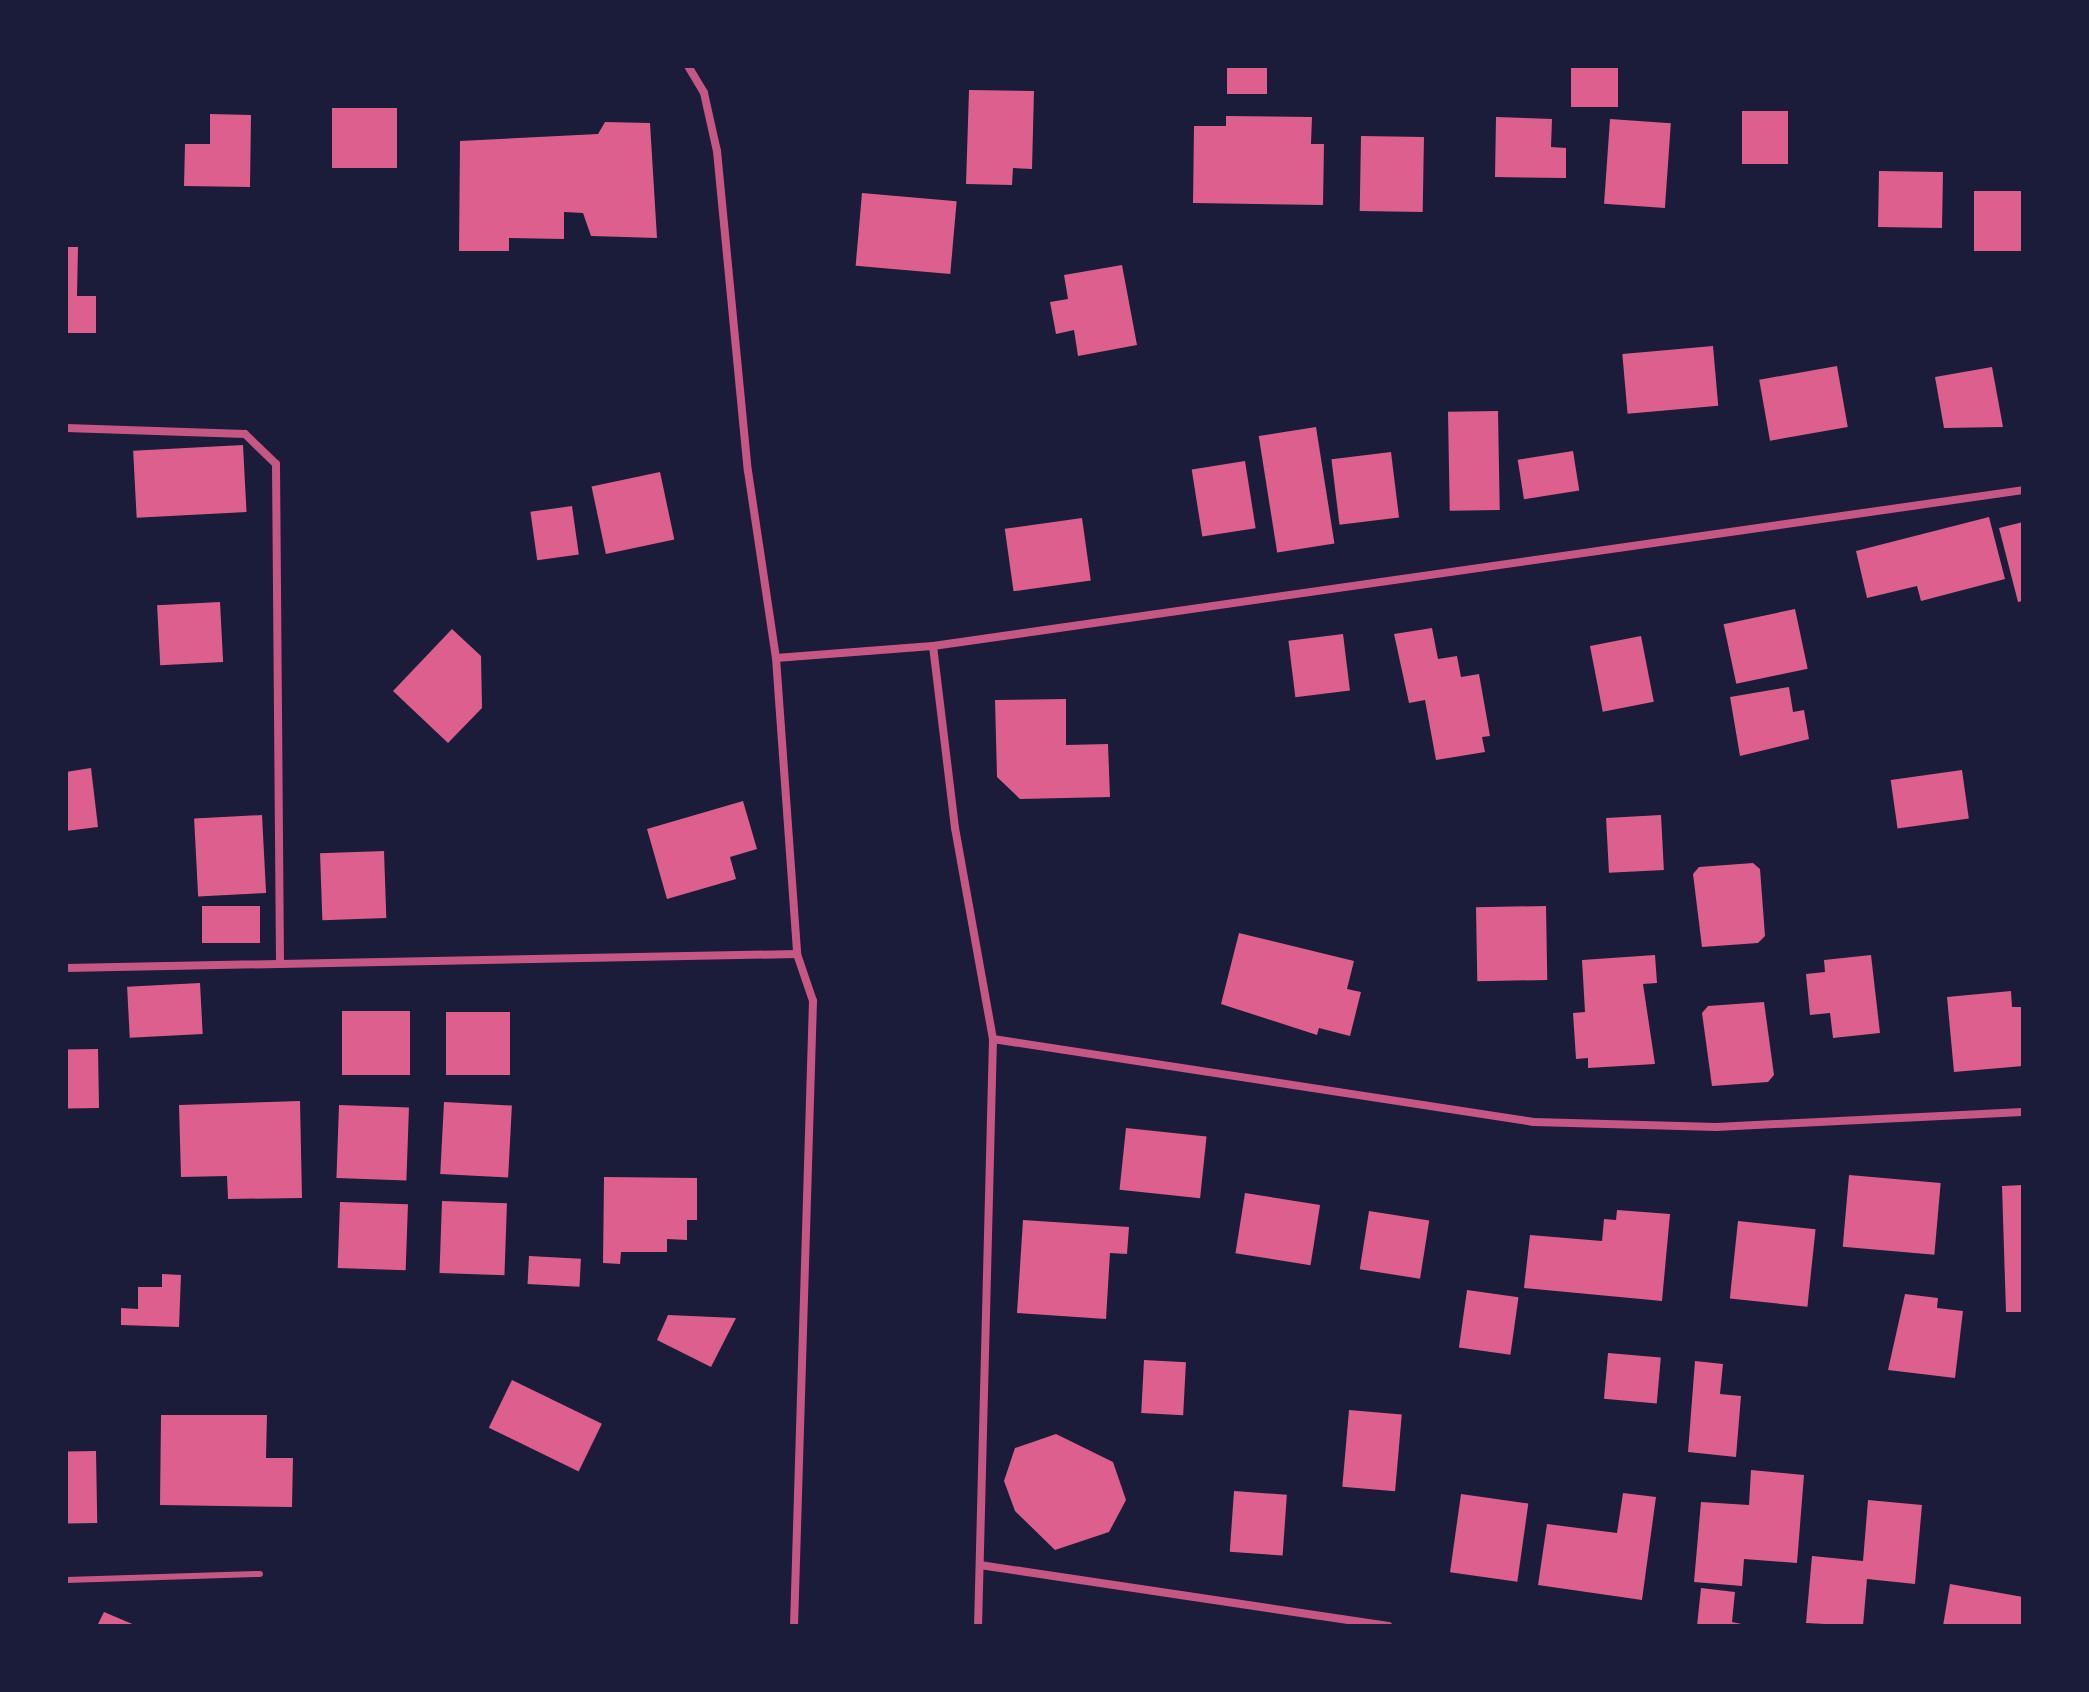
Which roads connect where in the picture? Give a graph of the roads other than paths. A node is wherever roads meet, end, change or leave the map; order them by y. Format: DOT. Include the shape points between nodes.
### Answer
graph roads {
  1 [pos="688,66"];
  2 [pos="66,428"];
  3 [pos="2023,490"];
  4 [pos="933,646"];
  5 [pos="776,658"];
  6 [pos="797,954"];
  7 [pos="280,964"];
  8 [pos="66,968"];
  9 [pos="993,1039"];
  10 [pos="2023,1112"];
  11 [pos="980,1565"];
  12 [pos="260,1574"];
  13 [pos="66,1580"];
  14 [pos="794,1626"];
  15 [pos="978,1626"];
  16 [pos="1388,1626"];
  1 -- 5 [label="street" via="704,93 717,151 748,471"];
  2 -- 7 [label="street" via="245,434 276,464"];
  3 -- 4 [label="street"];
  4 -- 5 [label="street"];
  4 -- 9 [label="street" via="955,828"];
  5 -- 6 [label="street"];
  6 -- 7 [label="street"];
  6 -- 14 [label="street" via="813,1001"];
  7 -- 8 [label="street"];
  9 -- 10 [label="street" via="1534,1122 1716,1127"];
  9 -- 11 [label="street"];
  11 -- 15 [label="street"];
  11 -- 16 [label="street"];
  12 -- 13 [label="lane"];
}
